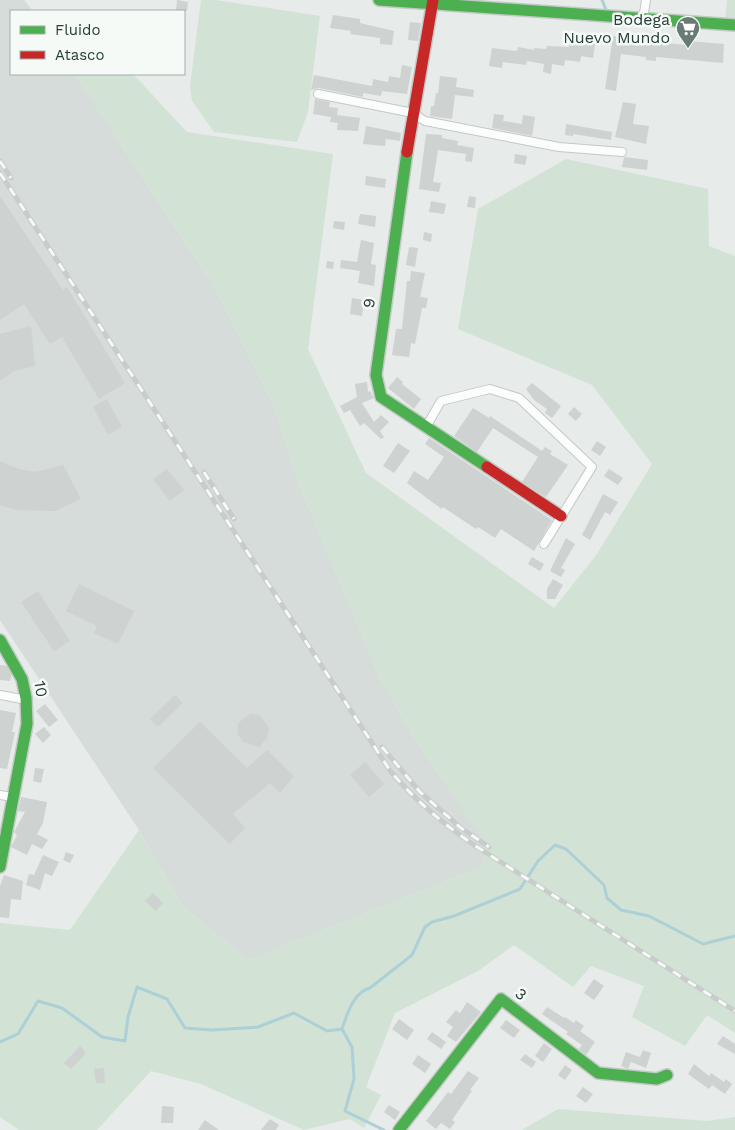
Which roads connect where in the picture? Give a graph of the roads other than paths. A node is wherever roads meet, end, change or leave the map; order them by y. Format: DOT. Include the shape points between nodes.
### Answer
graph roads {
  1 [pos="379,0"];
  2 [pos="646,0"];
  3 [pos="433,2"];
  4 [pos="643,19"];
  5 [pos="735,25"];
  6 [pos="318,94"];
  7 [pos="413,113"];
  8 [pos="622,152"];
  9 [pos="426,427"];
  10 [pos="561,516"];
  11 [pos="544,544"];
  12 [pos="0,640"];
  13 [pos="0,695"];
  14 [pos="27,700"];
  15 [pos="0,796"];
  16 [pos="12,797"];
  17 [pos="0,868"];
  18 [pos="667,1075"];
  19 [pos="399,1130"];
  1 -- 3 [label="street"];
  2 -- 4 [label="street"];
  3 -- 4 [label="street"];
  3 -- 7 [label="street, 9"];
  4 -- 5 [label="street"];
  6 -- 7 [label="street"];
  7 -- 8 [label="street" via="425,121 559,147"];
  7 -- 9 [label="street, 9" via="376,375 381,397"];
  9 -- 10 [label="street, 9"];
  9 -- 10 [label="street" via="441,401 490,389 519,398 592,467"];
  10 -- 11 [label="street"];
  12 -- 14 [label="street, 10" via="20,671"];
  13 -- 14 [label="street"];
  14 -- 16 [label="street, 10" via="27,724"];
  15 -- 16 [label="street"];
  16 -- 17 [label="street, 10"];
  18 -- 19 [label="street, 3" via="656,1079 598,1073 501,999"];
}
